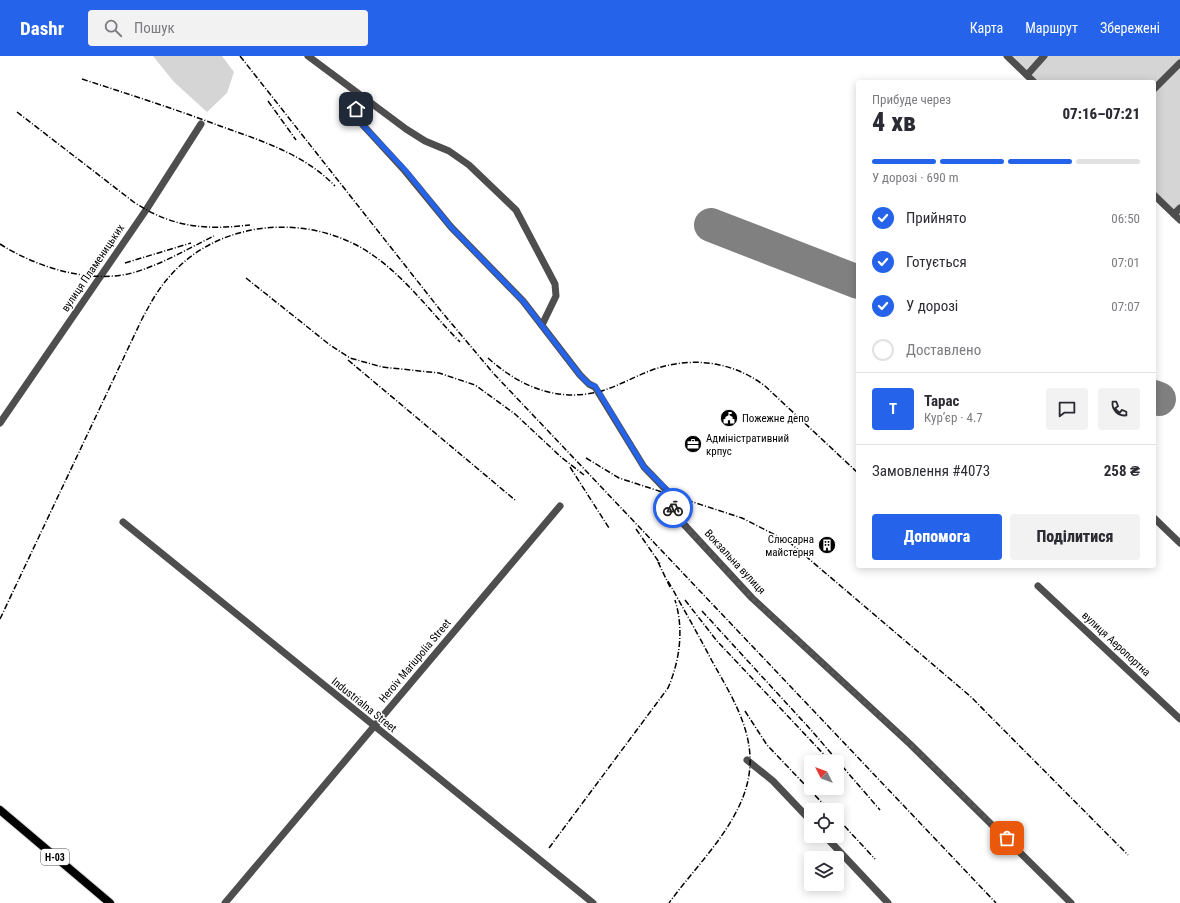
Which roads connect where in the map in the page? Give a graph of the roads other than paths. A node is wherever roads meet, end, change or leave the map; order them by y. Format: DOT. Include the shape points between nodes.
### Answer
graph roads {
  1 [pos="308,56"];
  2 [pos="1007,56"];
  3 [pos="1044,56"];
  4 [pos="1180,63"];
  5 [pos="1026,75"];
  6 [pos="1032,80"];
  7 [pos="1156,87"];
  8 [pos="356,109"];
  9 [pos="201,124"];
  10 [pos="1156,197"];
  11 [pos="1180,208"];
  12 [pos="1174,214"];
  13 [pos="1180,220"];
  14 [pos="542,326"];
  15 [pos="0,423"];
  16 [pos="560,506"];
  17 [pos="1156,520"];
  18 [pos="122,522"];
  19 [pos="1180,543"];
  20 [pos="1038,586"];
  21 [pos="1180,719"];
  22 [pos="373,727"];
  23 [pos="747,760"];
  24 [pos="0,810"];
  25 [pos="804,814"];
  26 [pos="832,843"];
  27 [pos="110,903"];
  28 [pos="225,903"];
  29 [pos="593,903"];
  30 [pos="888,903"];
  31 [pos="1071,903"];
  1 -- 14 [label="street" via="406,130 449,151 469,165 511,205 555,284 556,296"];
  2 -- 5 [label="street"];
  3 -- 5 [label="street"];
  4 -- 7 [label="street"];
  5 -- 6 [label="street"];
  8 -- 14 [label="street, Вокзальна вулиця" via="361,123 406,171 444,220 523,301"];
  9 -- 15 [label="street, вулиця Пламеницьких" via="146,210"];
  10 -- 12 [label="street"];
  11 -- 12 [label="street"];
  12 -- 13 [label="street"];
  14 -- 31 [label="street, Вокзальна вулиця" via="580,375 595,386 644,467 670,493 672,506 679,519 752,598 914,748"];
  16 -- 22 [label="street, Heroiv Mariupolia Street"];
  17 -- 19 [label="street"];
  18 -- 22 [label="street, Industrialna Street"];
  20 -- 21 [label="street, вулиця Аеропортна"];
  22 -- 28 [label="street, Heroiv Mariupolia Street"];
  22 -- 29 [label="street, Industrialna Street"];
  23 -- 25 [label="street" via="773,781"];
  24 -- 27 [label="main road, Н-03"];
  26 -- 30 [label="street"];
}
